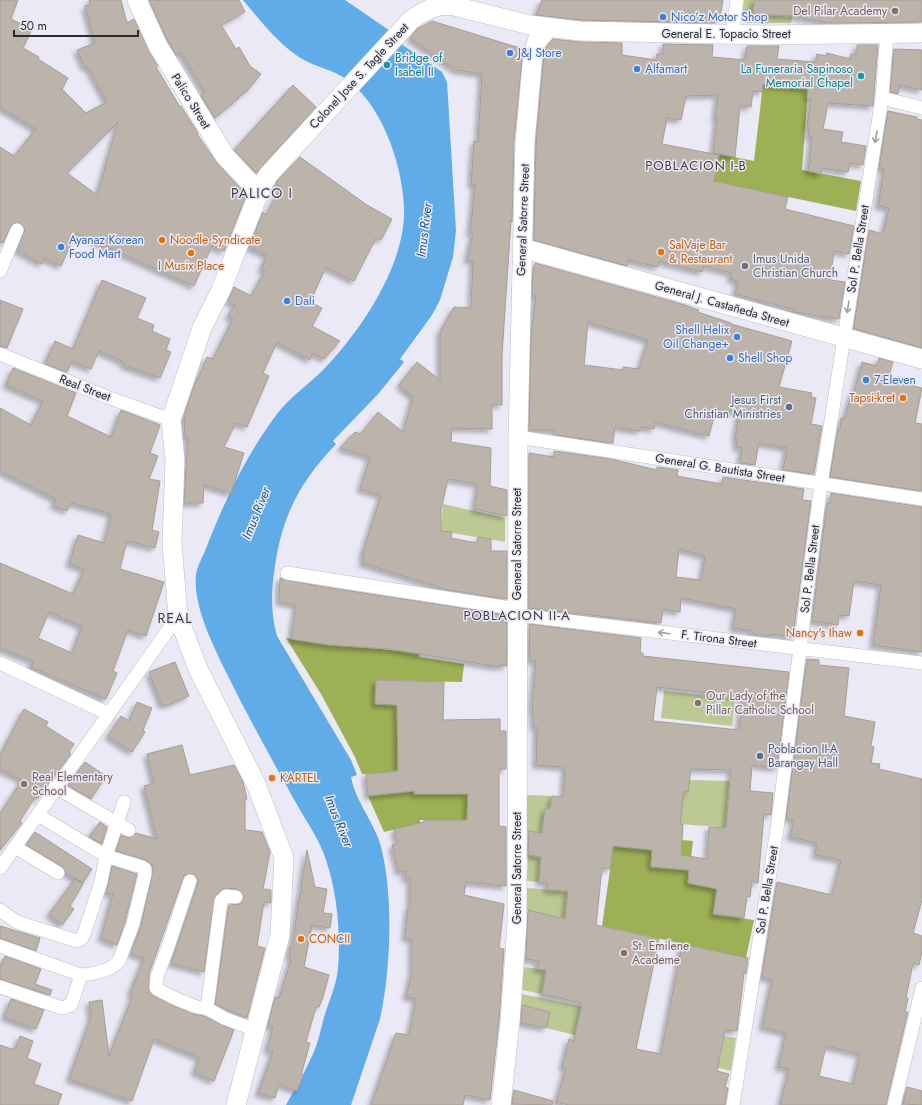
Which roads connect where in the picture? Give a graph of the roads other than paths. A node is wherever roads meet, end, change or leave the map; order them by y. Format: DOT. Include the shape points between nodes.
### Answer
graph roads {
  1 [pos="137,0"];
  2 [pos="737,0"];
  3 [pos="506,20"];
  4 [pos="539,27"];
  5 [pos="887,33"];
  6 [pos="922,33"];
  7 [pos="732,34"];
  8 [pos="533,54"];
  9 [pos="882,98"];
  10 [pos="922,108"];
  11 [pos="259,192"];
  12 [pos="17,230"];
  13 [pos="522,248"];
  14 [pos="0,271"];
  15 [pos="844,339"];
  16 [pos="0,354"];
  17 [pos="922,359"];
  18 [pos="171,420"];
  19 [pos="518,437"];
  20 [pos="821,484"];
  21 [pos="922,499"];
  22 [pos="287,573"];
  23 [pos="517,612"];
  24 [pos="178,616"];
  25 [pos="800,649"];
  26 [pos="0,663"];
  27 [pos="922,663"];
  28 [pos="109,714"];
  29 [pos="55,788"];
  30 [pos="124,802"];
  31 [pos="38,815"];
  32 [pos="116,824"];
  33 [pos="129,830"];
  34 [pos="15,847"];
  35 [pos="106,856"];
  36 [pos="0,868"];
  37 [pos="58,873"];
  38 [pos="190,881"];
  39 [pos="236,897"];
  40 [pos="0,910"];
  41 [pos="0,946"];
  42 [pos="81,975"];
  43 [pos="0,987"];
  44 [pos="922,988"];
  45 [pos="206,1008"];
  46 [pos="255,1030"];
  47 [pos="236,1105"];
  48 [pos="501,1105"];
  49 [pos="733,1105"];
  50 [pos="894,1105"];
  1 -- 11 [label="street, Palico Street" via="164,57 225,156"];
  2 -- 7 [label="street"];
  3 -- 4 [label="street, Colonel Jose S. Tagle Street"];
  3 -- 8 [label="street" via="527,40"];
  3 -- 11 [label="street, Colonel Jose S. Tagle Street" via="447,5 432,8 411,20 281,159"];
  4 -- 7 [label="street, General E. Topacio Street" via="621,33"];
  4 -- 8 [label="street, General Satorre Street"];
  5 -- 6 [label="street, General E. Topacio Street"];
  5 -- 7 [label="street, General E. Topacio Street"];
  5 -- 9 [label="street, Sol P. Bella Street"];
  8 -- 13 [label="street, General Satorre Street" via="525,142"];
  9 -- 10 [label="street"];
  9 -- 15 [label="street, Sol P. Bella Street, one-way"];
  11 -- 18 [label="street, Colonel Jose S. Tagle Street" via="221,290 202,328"];
  12 -- 14 [label="street"];
  13 -- 15 [label="street, General J. Castañeda Street"];
  13 -- 19 [label="street, General Satorre Street"];
  15 -- 17 [label="street, General J. Castañeda Street"];
  15 -- 20 [label="street, Sol P. Bella Street"];
  16 -- 18 [label="street, Real Street"];
  18 -- 24 [label="street" via="175,460 172,543"];
  19 -- 20 [label="street, General G. Bautista Street"];
  19 -- 23 [label="street, General Satorre Street"];
  20 -- 21 [label="street, General G. Bautista Street"];
  20 -- 25 [label="street, Sol P. Bella Street"];
  22 -- 23 [label="street, F. Tirona Street"];
  25 -- 23 [label="street, F. Tirona Street, one-way"];
  23 -- 48 [label="street, General Satorre Street" via="517,923"];
  24 -- 28 [label="street"];
  24 -- 46 [label="street" via="198,669 256,784 284,858 280,935"];
  25 -- 27 [label="street, F. Tirona Street"];
  25 -- 49 [label="street, Sol P. Bella Street" via="777,829"];
  26 -- 28 [label="street"];
  28 -- 29 [label="street"];
  29 -- 31 [label="street"];
  29 -- 32 [label="street"];
  30 -- 32 [label="street"];
  31 -- 34 [label="street"];
  31 -- 35 [label="street"];
  32 -- 33 [label="street"];
  32 -- 35 [label="street"];
  34 -- 36 [label="street"];
  34 -- 37 [label="street"];
  35 -- 40 [label="street" via="99,890 81,939 77,941 28,926"];
  35 -- 42 [label="street" via="142,867 146,874 133,924 119,962 103,971"];
  38 -- 45 [label="street" via="157,977 156,988 199,1008"];
  39 -- 45 [label="street" via="226,896 221,901"];
  41 -- 42 [label="street"];
  42 -- 43 [label="street" via="71,1005 62,1008"];
  44 -- 50 [label="street"];
  45 -- 46 [label="street"];
  46 -- 47 [label="street"];
}
